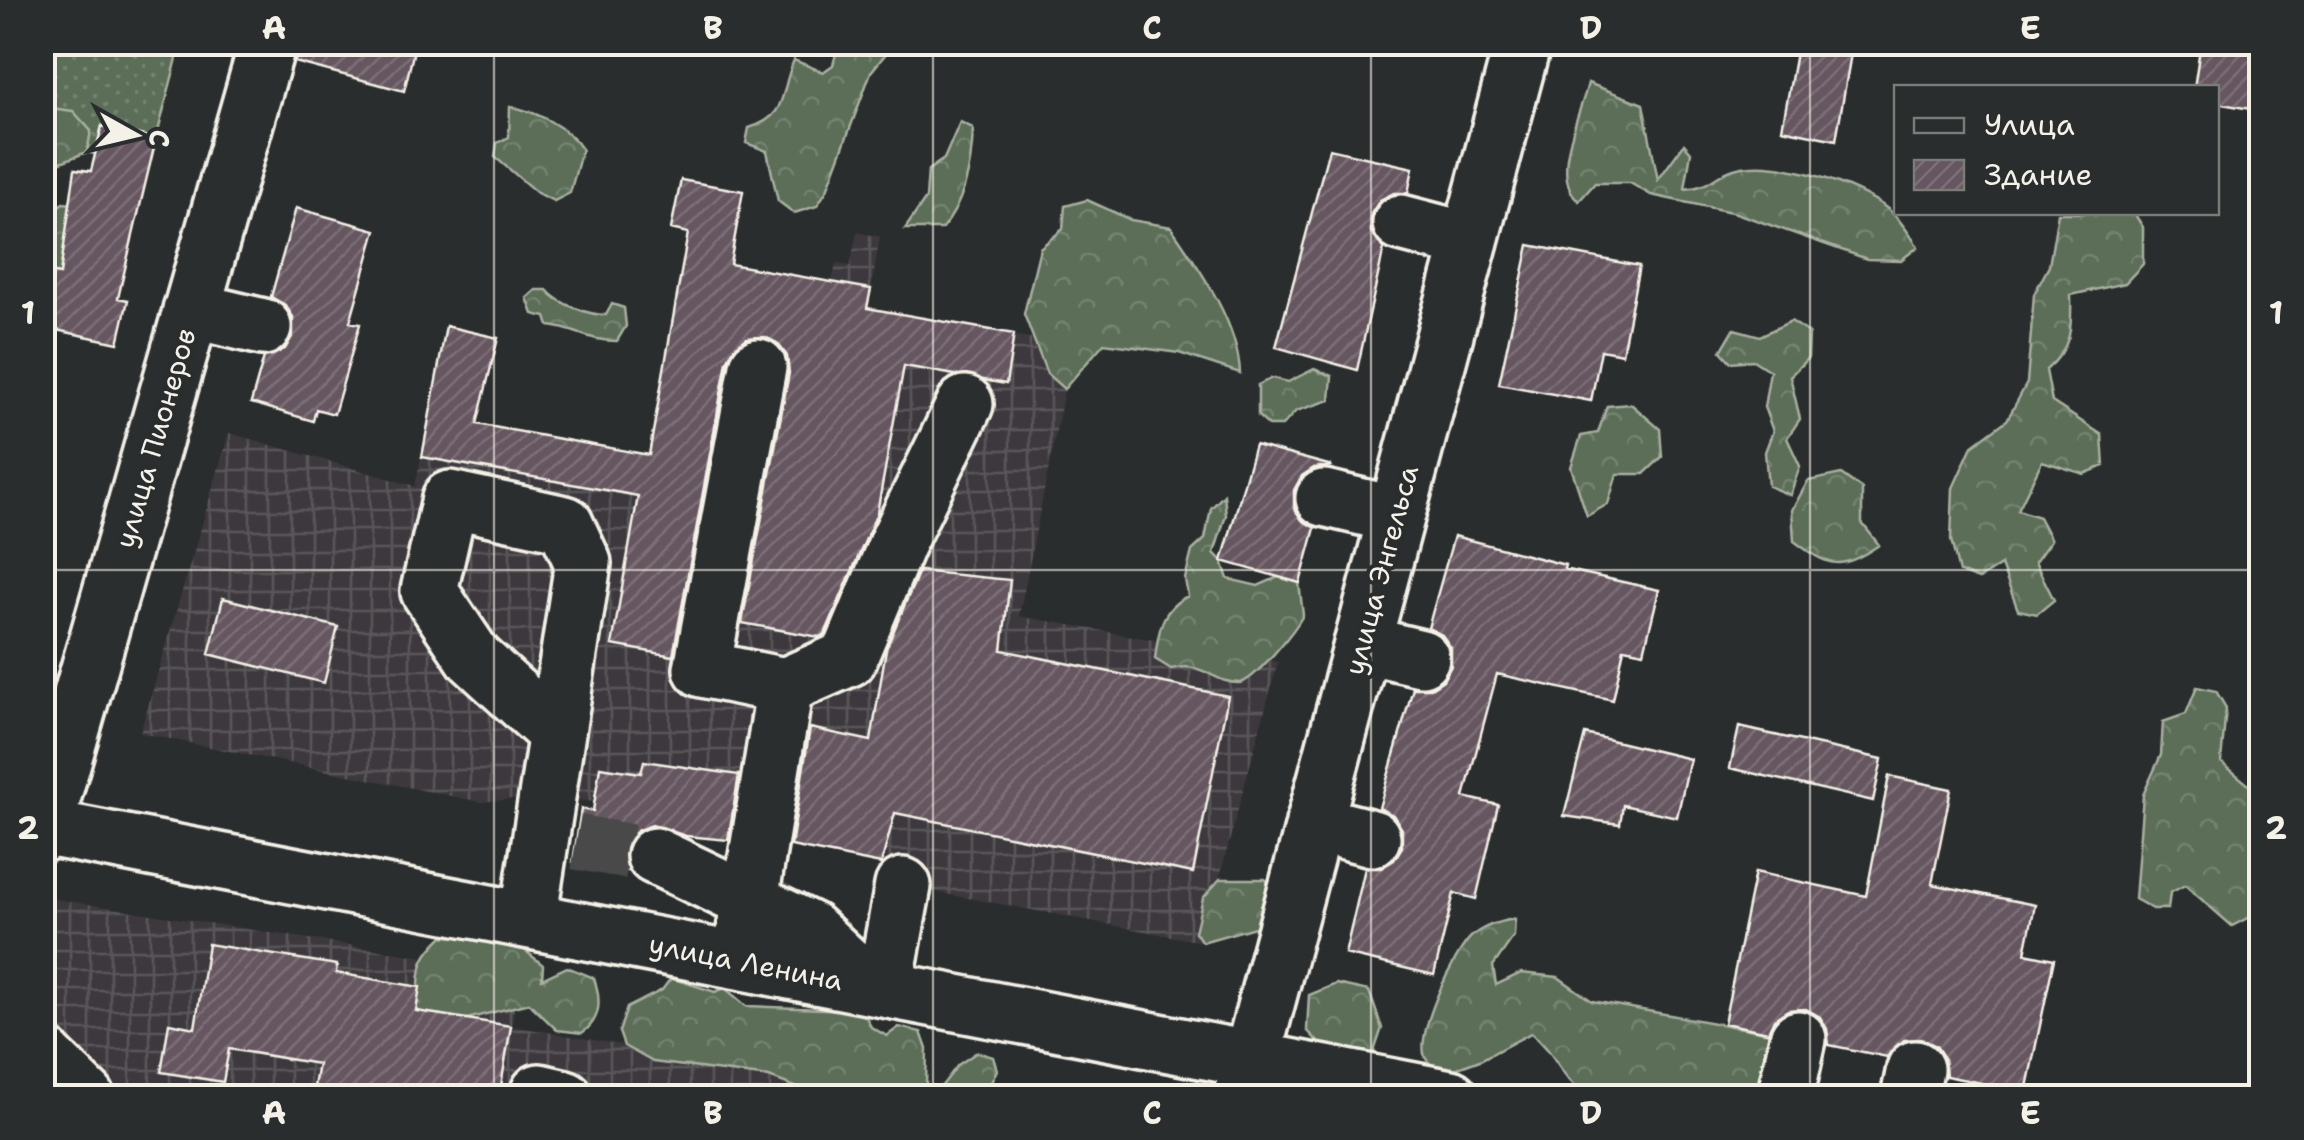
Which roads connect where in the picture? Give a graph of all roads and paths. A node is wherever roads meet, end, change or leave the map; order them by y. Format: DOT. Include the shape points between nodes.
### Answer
graph roads {
  1 [pos="268,42"];
  2 [pos="1523,42"];
  3 [pos="1401,223"];
  4 [pos="1470,241"];
  5 [pos="192,310"];
  6 [pos="263,326"];
  7 [pos="758,367"];
  8 [pos="964,404"];
  9 [pos="1324,498"];
  10 [pos="1396,515"];
  11 [pos="1362,644"];
  12 [pos="1421,658"];
  13 [pos="785,686"];
  14 [pos="556,733"];
  15 [pos="1314,823"];
  16 [pos="43,830"];
  17 [pos="1372,838"];
  18 [pos="656,856"];
  19 [pos="902,886"];
  20 [pos="750,900"];
  21 [pos="528,920"];
  22 [pos="740,961"];
  23 [pos="877,988"];
  24 [pos="1798,1039"];
  25 [pos="42,1054"];
  26 [pos="1246,1078"];
  27 [pos="1438,1096"];
  28 [pos="87,1098"];
  29 [pos="1785,1098"];
  1 -- 5 [label="street, улица Пионеров"];
  2 -- 4 [label="street, улица Энгельса"];
  3 -- 4 [label="street"];
  4 -- 10 [label="street, улица Энгельса"];
  5 -- 6 [label="street"];
  5 -- 16 [label="street, улица Пионеров"];
  7 -- 13 [label="street" via="702,669"];
  8 -- 13 [label="street" via="848,658"];
  9 -- 10 [label="street"];
  10 -- 11 [label="street, улица Энгельса"];
  11 -- 12 [label="street"];
  11 -- 15 [label="street, улица Энгельса"];
  13 -- 20 [label="street"];
  14 -- 21 [label="street" via="558,839"];
  15 -- 17 [label="street"];
  15 -- 26 [label="street, улица Энгельса"];
  16 -- 21 [label="street, улица Ленина"];
  18 -- 20 [label="street"];
  19 -- 23 [label="street"];
  20 -- 22 [label="street"];
  20 -- 23 [label="street" via="810,930"];
  21 -- 22 [label="street, улица Ленина"];
  22 -- 23 [label="street, улица Ленина"];
  23 -- 26 [label="street, улица Ленина"];
  24 -- 29 [label="street"];
  25 -- 28 [label="street"];
  26 -- 27 [label="street, улица Ленина"];
}
